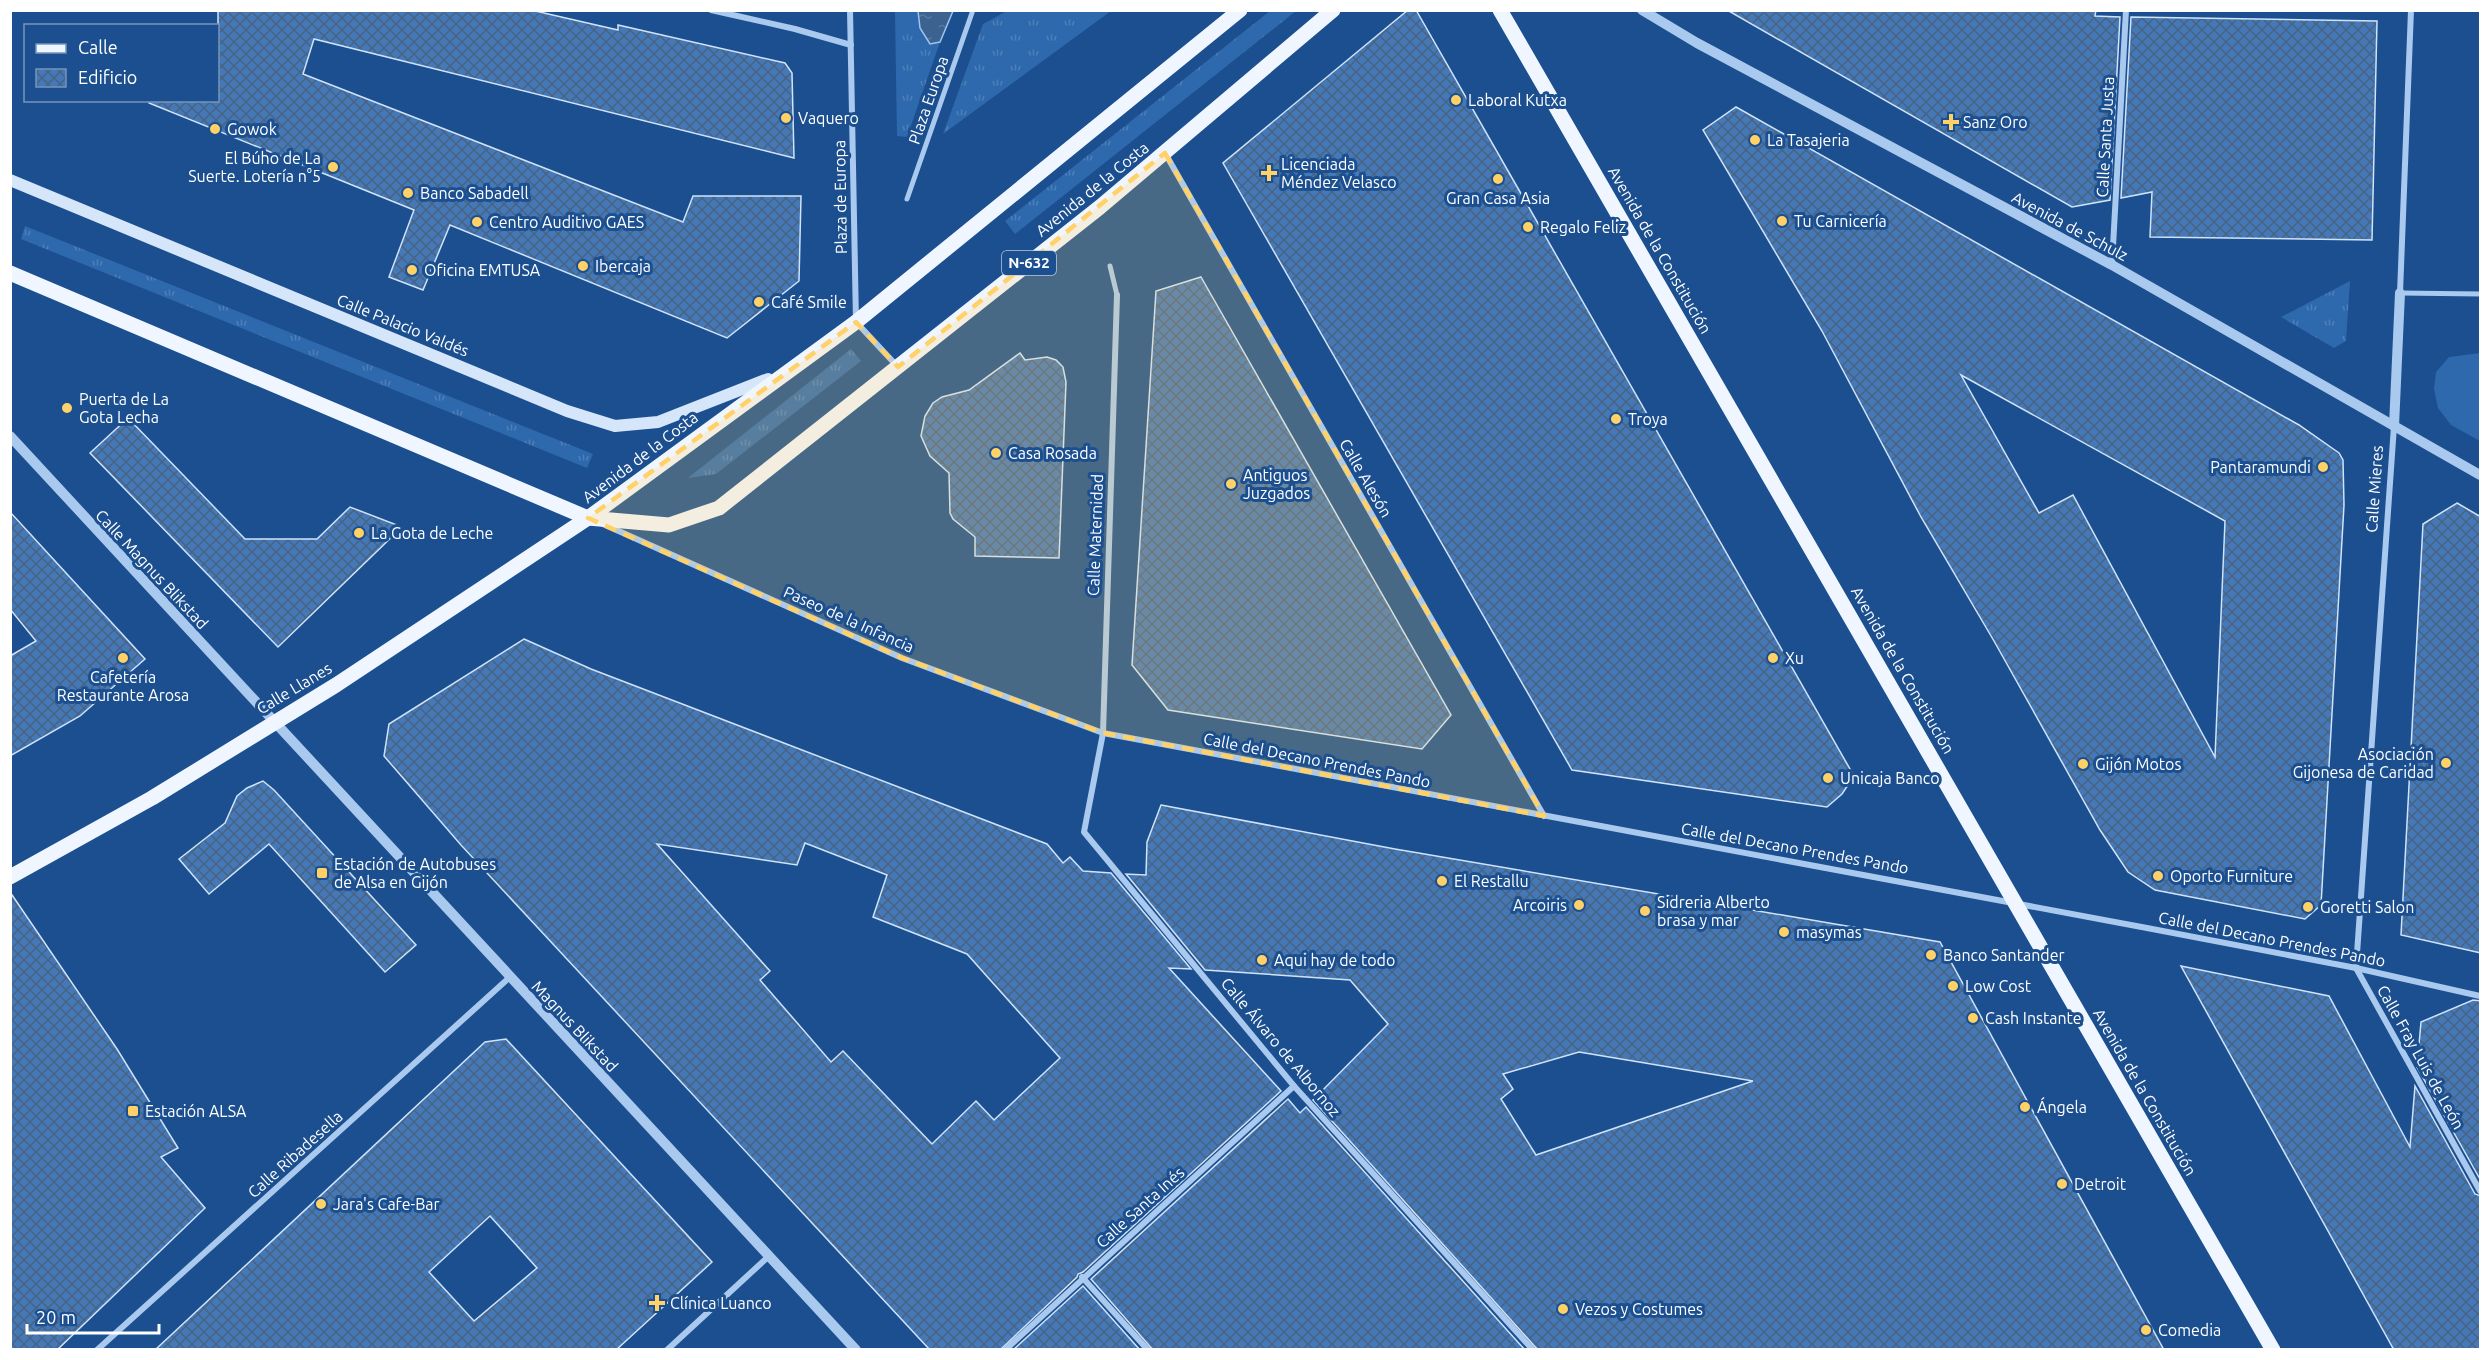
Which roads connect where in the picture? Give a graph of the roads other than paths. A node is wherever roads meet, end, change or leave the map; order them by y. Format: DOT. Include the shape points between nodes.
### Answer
graph roads {
  1 [pos="711,10"];
  2 [pos="850,10"];
  3 [pos="973,10"];
  4 [pos="1240,10"];
  5 [pos="1333,10"];
  6 [pos="1500,10"];
  7 [pos="1642,10"];
  8 [pos="2126,10"];
  9 [pos="2411,10"];
  10 [pos="851,45"];
  11 [pos="1165,153"];
  12 [pos="10,180"];
  13 [pos="907,198"];
  14 [pos="1110,266"];
  15 [pos="2112,266"];
  16 [pos="10,273"];
  17 [pos="2400,293"];
  18 [pos="2481,294"];
  19 [pos="1117,295"];
  20 [pos="856,322"];
  21 [pos="898,367"];
  22 [pos="789,370"];
  23 [pos="768,379"];
  24 [pos="2394,426"];
  25 [pos="10,436"];
  26 [pos="2481,475"];
  27 [pos="588,518"];
  28 [pos="275,721"];
  29 [pos="1103,733"];
  30 [pos="1544,816"];
  31 [pos="10,877"];
  32 [pos="2016,903"];
  33 [pos="2356,968"];
  34 [pos="510,977"];
  35 [pos="2481,996"];
  36 [pos="1294,1086"];
  37 [pos="2481,1191"];
  38 [pos="769,1256"];
  39 [pos="1082,1277"];
  40 [pos="97,1350"];
  41 [pos="667,1350"];
  42 [pos="856,1350"];
  43 [pos="1005,1350"];
  44 [pos="1148,1350"];
  45 [pos="1533,1350"];
  46 [pos="2273,1350"];
  1 -- 10 [label="street"];
  2 -- 10 [label="street, Plaza de Europa"];
  3 -- 13 [label="street, Plaza Europa"];
  4 -- 20 [label="main road, Avenida de la Costa"];
  5 -- 11 [label="main road, Avenida de la Costa / N-632"];
  6 -- 32 [label="main road, Avenida de la Constitución"];
  7 -- 15 [label="street, Avenida de Schulz"];
  8 -- 15 [label="street, Calle Santa Justa"];
  9 -- 17 [label="street, Calle Mieres"];
  10 -- 20 [label="street, Plaza de Europa"];
  11 -- 21 [label="main road, Avenida de la Costa / N-632"];
  11 -- 30 [label="street, Calle Alesón"];
  12 -- 23 [label="main road, Calle Palacio Valdés" via="556,407 615,426 658,422"];
  14 -- 19 [label="street, Calle Maternidad"];
  15 -- 24 [label="street, Avenida de Schulz"];
  16 -- 27 [label="main road"];
  17 -- 18 [label="street"];
  17 -- 24 [label="street, Calle Mieres"];
  19 -- 29 [label="street, Calle Maternidad"];
  20 -- 21 [label="street"];
  20 -- 22 [label="main road, Avenida de la Costa"];
  21 -- 27 [label="main road, Avenida de la Costa / N-632" via="719,508 669,525"];
  22 -- 23 [label="main road, Calle Palacio Valdés"];
  22 -- 27 [label="main road, Avenida de la Costa"];
  24 -- 26 [label="street, Avenida de Schulz"];
  24 -- 33 [label="street, Calle Mieres"];
  25 -- 28 [label="street, Calle Magnus Blikstad"];
  27 -- 28 [label="main road, Calle Llanes"];
  27 -- 29 [label="street, Paseo de la Infancia" via="902,658"];
  28 -- 31 [label="main road, Calle Llanes" via="152,798"];
  28 -- 34 [label="street, Magnus Blikstad"];
  29 -- 30 [label="street, Calle del Decano Prendes Pando"];
  29 -- 36 [label="street, Calle Álvaro de Albornoz" via="1084,831"];
  30 -- 32 [label="street, Calle del Decano Prendes Pando"];
  32 -- 33 [label="street, Calle del Decano Prendes Pando"];
  32 -- 46 [label="main road, Avenida de la Constitución"];
  33 -- 35 [label="street, Calle del Decano Prendes Pando"];
  33 -- 37 [label="street, Calle Fray Luis de León"];
  34 -- 38 [label="street, Magnus Blikstad"];
  34 -- 40 [label="street, Calle Ribadesella"];
  36 -- 39 [label="street, Calle Santa Inés"];
  36 -- 45 [label="street, Calle Álvaro de Albornoz"];
  38 -- 41 [label="street"];
  38 -- 42 [label="street, Magnus Blikstad"];
  39 -- 43 [label="street, Calle Santa Inés"];
  39 -- 44 [label="street"];
}
